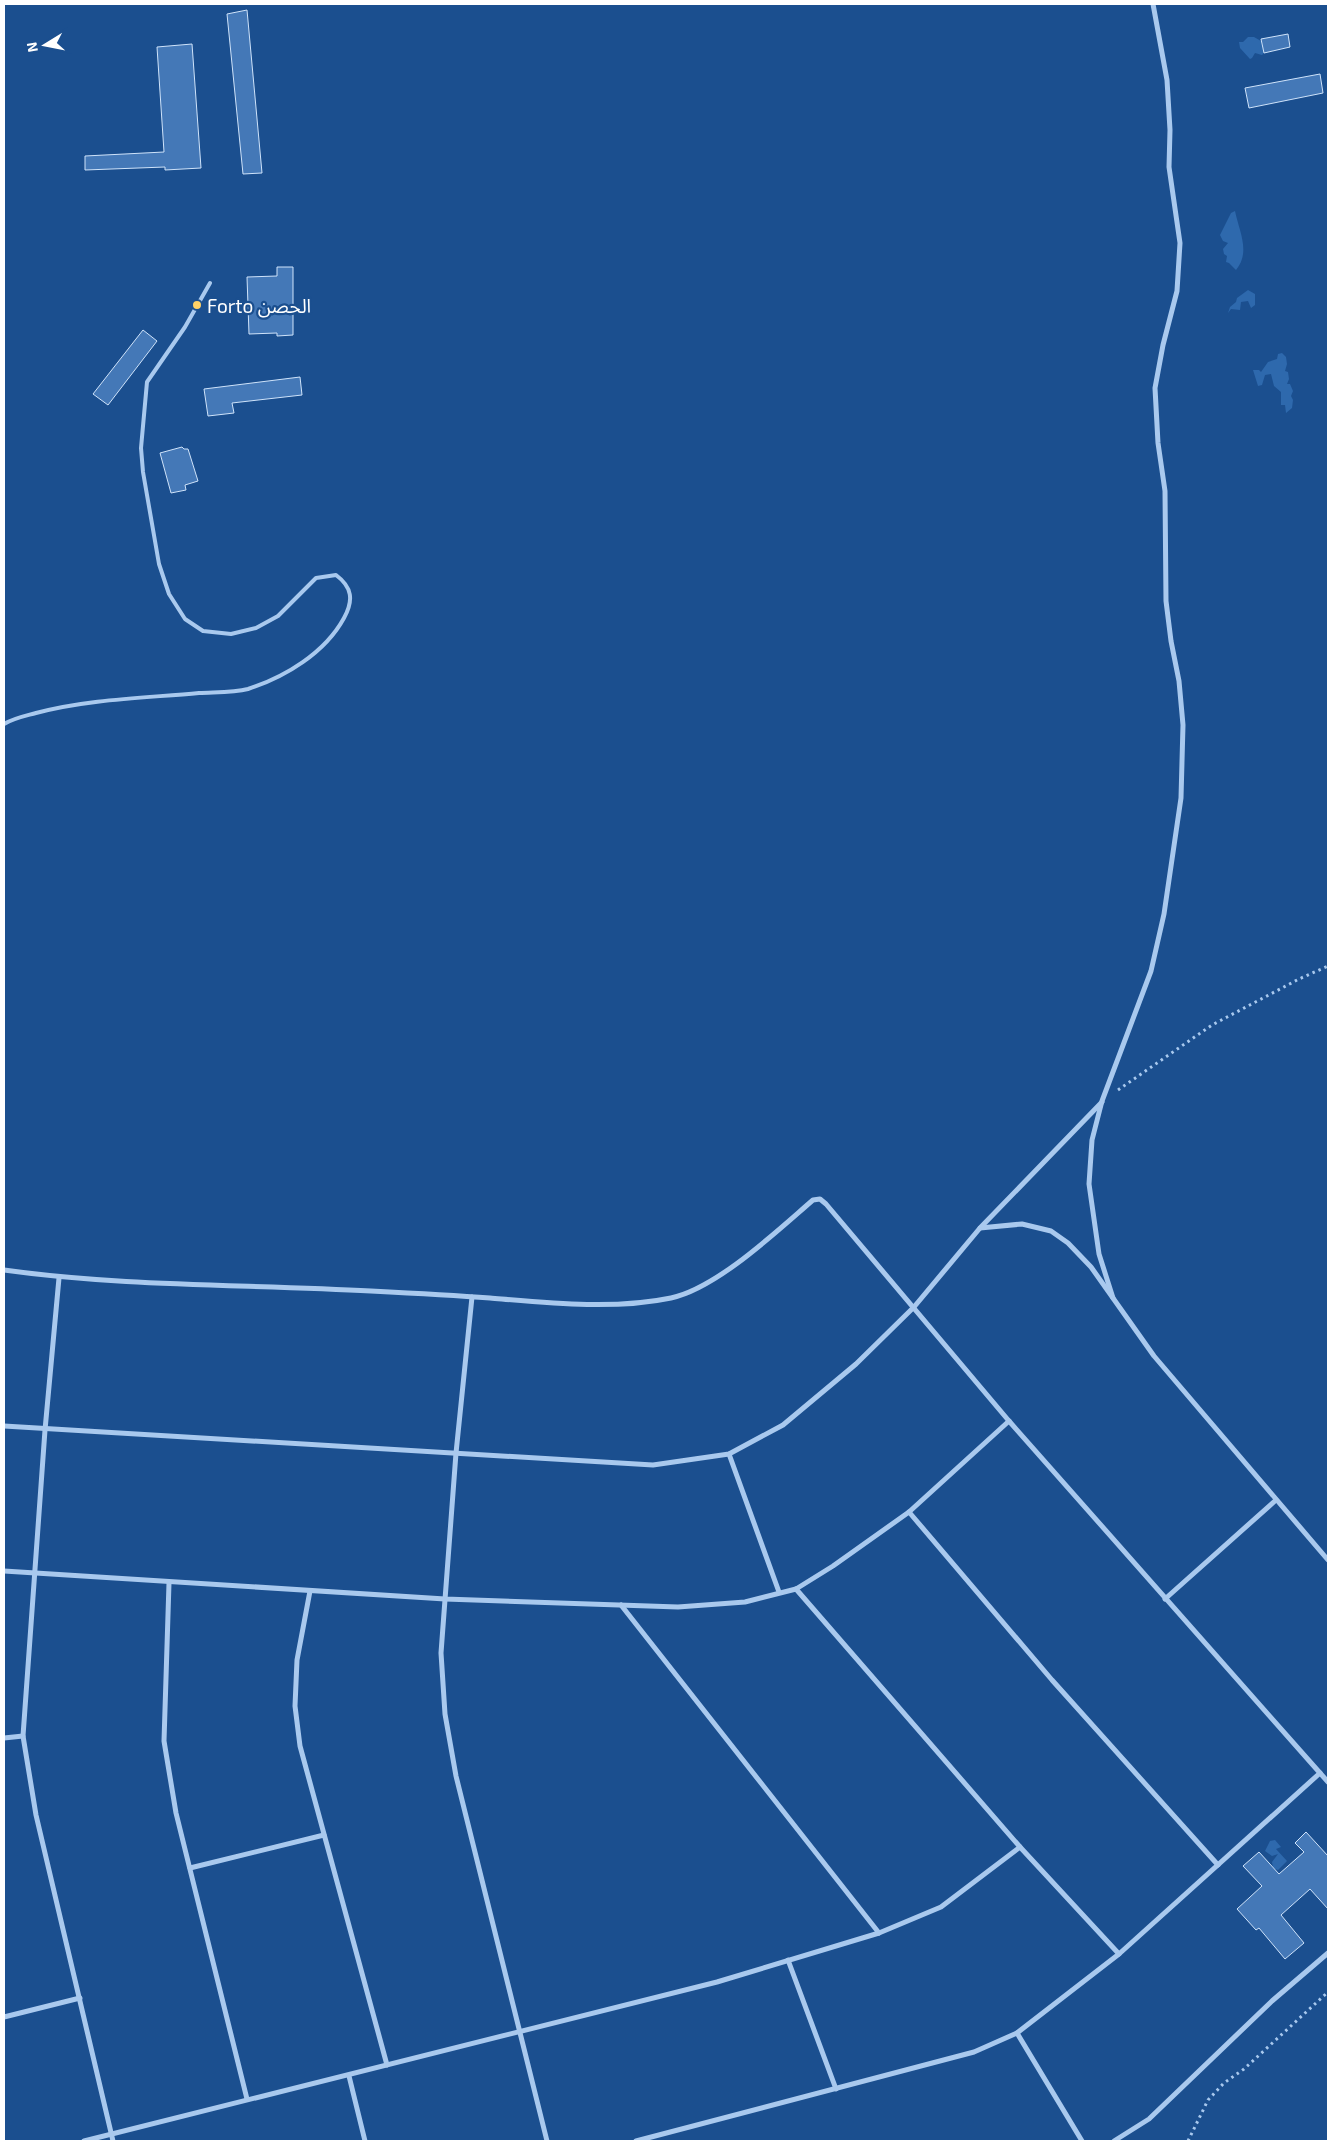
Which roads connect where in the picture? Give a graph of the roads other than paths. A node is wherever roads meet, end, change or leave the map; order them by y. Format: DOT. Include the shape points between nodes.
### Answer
graph roads {
  1 [pos="1153,4"];
  2 [pos="210,283"];
  3 [pos="4,724"];
  4 [pos="1102,1101"];
  5 [pos="980,1228"];
  6 [pos="4,1270"];
  7 [pos="59,1278"];
  8 [pos="472,1297"];
  9 [pos="1114,1298"];
  10 [pos="914,1307"];
  11 [pos="1009,1421"];
  12 [pos="4,1426"];
  13 [pos="45,1430"];
  14 [pos="456,1453"];
  15 [pos="729,1454"];
  16 [pos="1276,1500"];
  17 [pos="909,1512"];
  18 [pos="1328,1560"];
  19 [pos="4,1571"];
  20 [pos="34,1574"];
  21 [pos="169,1583"];
  22 [pos="796,1588"];
  23 [pos="310,1591"];
  24 [pos="779,1592"];
  25 [pos="445,1599"];
  26 [pos="1165,1599"];
  27 [pos="621,1605"];
  28 [pos="23,1736"];
  29 [pos="4,1738"];
  30 [pos="1320,1773"];
  31 [pos="1328,1782"];
  32 [pos="324,1835"];
  33 [pos="1020,1847"];
  34 [pos="1218,1865"];
  35 [pos="190,1868"];
  36 [pos="879,1933"];
  37 [pos="1328,1953"];
  38 [pos="1118,1954"];
  39 [pos="788,1960"];
  40 [pos="80,1998"];
  41 [pos="4,2017"];
  42 [pos="520,2032"];
  43 [pos="1017,2033"];
  44 [pos="387,2065"];
  45 [pos="349,2076"];
  46 [pos="836,2089"];
  47 [pos="247,2099"];
  48 [pos="111,2134"];
  49 [pos="84,2141"];
  50 [pos="113,2141"];
  51 [pos="365,2141"];
  52 [pos="547,2141"];
  53 [pos="636,2141"];
  54 [pos="1082,2141"];
  55 [pos="1114,2141"];
  1 -- 4 [label="street" via="1167,80 1169,167 1180,243 1177,290 1162,345 1155,388 1165,491 1166,601 1183,725 1182,798 1164,914 1151,970"];
  2 -- 3 [label="lane" via="185,327 147,382 142,472 159,564 169,594 185,619 203,631 230,634 256,628 278,616 316,578 336,575 347,584 351,599 344,618 321,647 290,671 247,689 57,708"];
  4 -- 5 [label="street"];
  4 -- 9 [label="street" via="1092,1140 1089,1184 1099,1254"];
  5 -- 9 [label="street" via="1022,1224 1051,1231 1091,1267"];
  5 -- 10 [label="street"];
  6 -- 7 [label="street"];
  7 -- 8 [label="street"];
  7 -- 13 [label="street"];
  8 -- 10 [label="street" via="556,1304 628,1303 673,1298 709,1283 766,1241 813,1200 820,1199"];
  8 -- 14 [label="street"];
  9 -- 16 [label="street" via="1154,1356"];
  10 -- 11 [label="street"];
  10 -- 15 [label="street" via="856,1364 783,1425"];
  11 -- 17 [label="street"];
  11 -- 26 [label="street"];
  12 -- 13 [label="street"];
  13 -- 14 [label="street"];
  13 -- 20 [label="street"];
  14 -- 15 [label="street" via="653,1465"];
  14 -- 25 [label="street"];
  15 -- 24 [label="street"];
  16 -- 18 [label="street"];
  16 -- 26 [label="street"];
  17 -- 22 [label="street"];
  17 -- 34 [label="street" via="1052,1680"];
  19 -- 20 [label="street"];
  20 -- 21 [label="street"];
  20 -- 28 [label="street"];
  21 -- 23 [label="street"];
  21 -- 35 [label="street" via="164,1740 176,1813"];
  22 -- 24 [label="street"];
  22 -- 33 [label="street"];
  23 -- 25 [label="street"];
  23 -- 32 [label="street" via="297,1660 294,1706 300,1746"];
  24 -- 27 [label="street" via="735,1603 678,1607"];
  25 -- 27 [label="street"];
  25 -- 42 [label="street" via="441,1653 445,1714 456,1776"];
  26 -- 30 [label="street"];
  27 -- 36 [label="street"];
  28 -- 29 [label="street"];
  28 -- 40 [label="street" via="36,1815"];
  30 -- 31 [label="street"];
  30 -- 34 [label="street"];
  32 -- 35 [label="street"];
  32 -- 44 [label="street"];
  33 -- 36 [label="street" via="941,1907"];
  33 -- 38 [label="street"];
  34 -- 38 [label="street"];
  35 -- 47 [label="street"];
  36 -- 39 [label="street"];
  37 -- 55 [label="street" via="1272,2001 1149,2119"];
  38 -- 43 [label="street"];
  39 -- 42 [label="street" via="717,1982"];
  39 -- 46 [label="street"];
  40 -- 41 [label="street"];
  40 -- 48 [label="street"];
  42 -- 44 [label="street"];
  42 -- 52 [label="street"];
  43 -- 46 [label="street" via="974,2052"];
  43 -- 54 [label="street"];
  44 -- 45 [label="street"];
  45 -- 47 [label="street"];
  45 -- 51 [label="street"];
  46 -- 53 [label="street"];
  47 -- 48 [label="street"];
  48 -- 49 [label="street"];
  48 -- 50 [label="street"];
}
